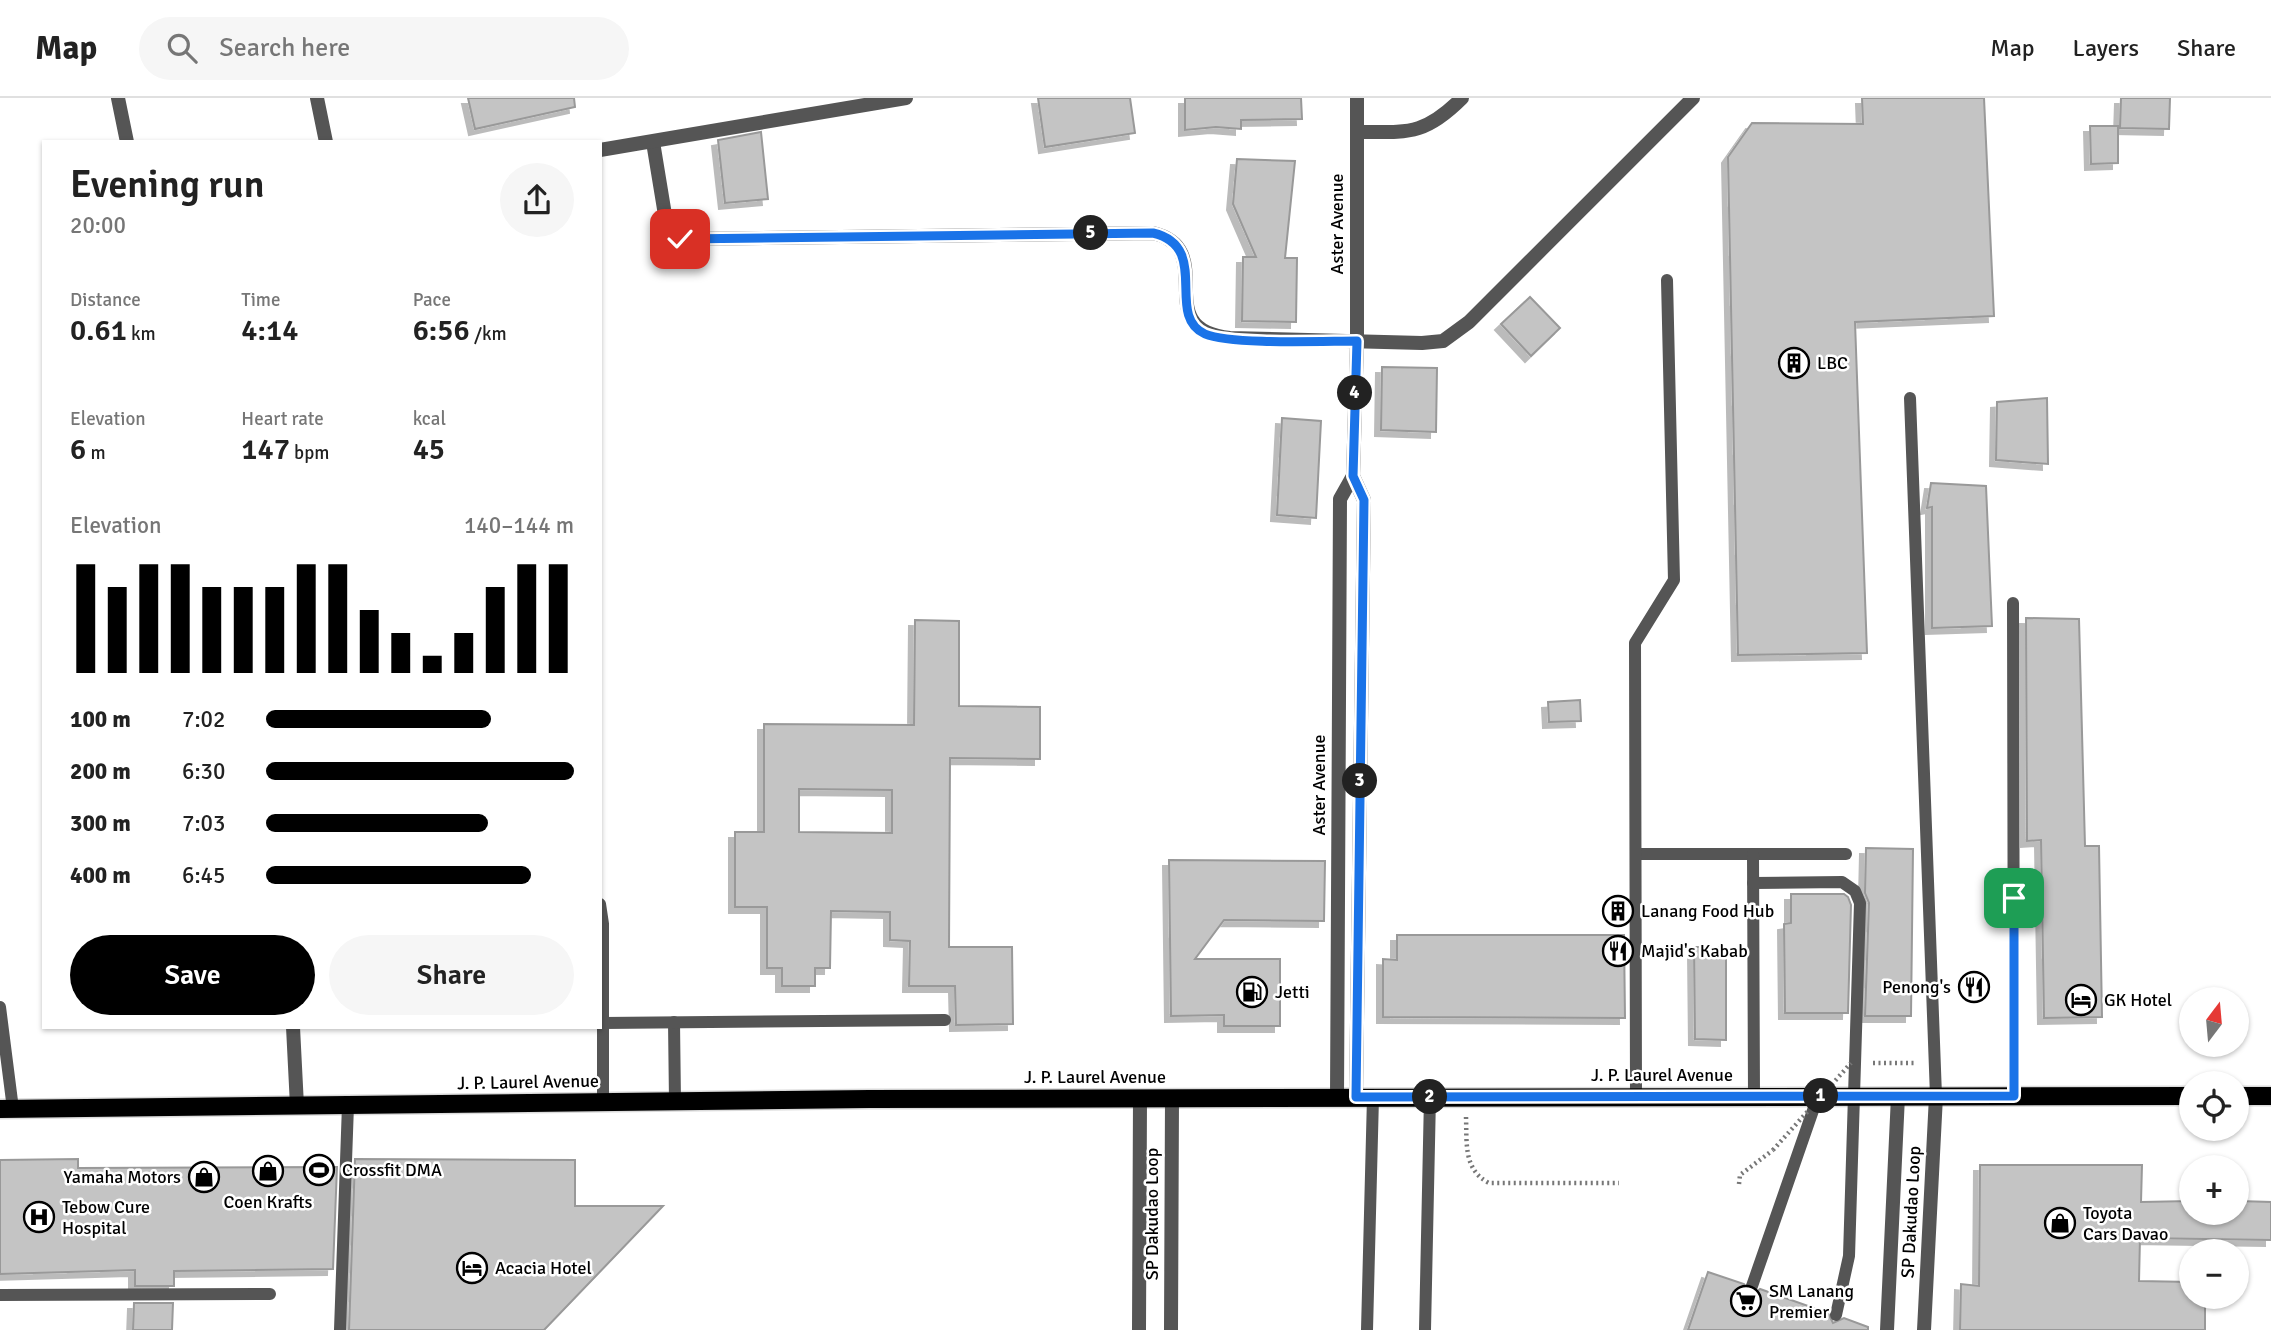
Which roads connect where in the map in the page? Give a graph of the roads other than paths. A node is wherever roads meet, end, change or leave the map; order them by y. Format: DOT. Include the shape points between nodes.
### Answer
graph roads {
  1 [pos="118,98"];
  2 [pos="317,98"];
  3 [pos="906,98"];
  4 [pos="1357,98"];
  5 [pos="1462,98"];
  6 [pos="1693,98"];
  7 [pos="888,100"];
  8 [pos="1357,132"];
  9 [pos="127,140"];
  10 [pos="326,140"];
  11 [pos="653,142"];
  12 [pos="602,150"];
  13 [pos="1667,279"];
  14 [pos="1357,341"];
  15 [pos="1910,398"];
  16 [pos="1353,476"];
  17 [pos="1339,545"];
  18 [pos="1363,545"];
  19 [pos="1339,601"];
  20 [pos="1362,601"];
  21 [pos="2013,603"];
  22 [pos="1339,726"];
  23 [pos="1360,726"];
  24 [pos="1338,847"];
  25 [pos="1359,847"];
  26 [pos="1636,854"];
  27 [pos="1753,854"];
  28 [pos="1846,854"];
  29 [pos="1753,883"];
  30 [pos="602,983"];
  31 [pos="0,1007"];
  32 [pos="945,1020"];
  33 [pos="674,1022"];
  34 [pos="603,1023"];
  35 [pos="293,1029"];
  36 [pos="1636,1096"];
  37 [pos="1754,1096"];
  38 [pos="1818,1096"];
  39 [pos="1853,1096"];
  40 [pos="1898,1096"];
  41 [pos="1936,1096"];
  42 [pos="2014,1096"];
  43 [pos="2179,1096"];
  44 [pos="2249,1096"];
  45 [pos="2271,1096"];
  46 [pos="1364,1097"];
  47 [pos="1430,1097"];
  48 [pos="1140,1098"];
  49 [pos="1172,1098"];
  50 [pos="1337,1098"];
  51 [pos="603,1102"];
  52 [pos="676,1102"];
  53 [pos="297,1105"];
  54 [pos="348,1105"];
  55 [pos="7,1109"];
  56 [pos="1752,1286"];
  57 [pos="270,1294"];
  58 [pos="0,1295"];
  59 [pos="1836,1315"];
  60 [pos="340,1330"];
  61 [pos="1139,1330"];
  62 [pos="1171,1330"];
  63 [pos="1367,1330"];
  64 [pos="1425,1330"];
  65 [pos="1887,1330"];
  66 [pos="1924,1330"];
  1 -- 9 [label="street"];
  2 -- 10 [label="street"];
  3 -- 7 [label="street"];
  4 -- 8 [label="street, Aster Avenue"];
  5 -- 8 [label="street" via="1427,127"];
  6 -- 14 [label="street" via="1454,335 1422,343"];
  7 -- 11 [label="street"];
  8 -- 14 [label="street, Aster Avenue"];
  11 -- 12 [label="street"];
  11 -- 14 [label="street" via="666,221 680,239 1153,233 1181,251 1189,317 1204,334"];
  13 -- 26 [label="lane" via="1674,580 1635,643"];
  14 -- 16 [label="street, Aster Avenue"];
  15 -- 41 [label="lane"];
  16 -- 17 [label="street, Aster Avenue" via="1340,499"];
  16 -- 18 [label="street, Aster Avenue" via="1364,500"];
  17 -- 18 [label="street"];
  17 -- 19 [label="street, Aster Avenue"];
  18 -- 20 [label="street, Aster Avenue"];
  19 -- 20 [label="street"];
  19 -- 22 [label="street, Aster Avenue"];
  20 -- 23 [label="street, Aster Avenue"];
  21 -- 42 [label="lane"];
  22 -- 23 [label="street"];
  22 -- 24 [label="street, Aster Avenue"];
  23 -- 25 [label="street, Aster Avenue"];
  24 -- 25 [label="street"];
  24 -- 50 [label="street, Aster Avenue"];
  25 -- 46 [label="street, Aster Avenue"];
  26 -- 27 [label="lane"];
  26 -- 36 [label="lane"];
  27 -- 28 [label="lane"];
  27 -- 29 [label="lane"];
  29 -- 37 [label="lane"];
  29 -- 39 [label="lane" via="1842,882 1855,891 1860,903"];
  30 -- 34 [label="lane"];
  31 -- 55 [label="lane"];
  32 -- 33 [label="lane"];
  33 -- 34 [label="lane"];
  33 -- 52 [label="lane"];
  34 -- 51 [label="lane"];
  35 -- 53 [label="street"];
  36 -- 37 [label="main road, J. P. Laurel Avenue"];
  36 -- 47 [label="main road, J. P. Laurel Avenue"];
  37 -- 38 [label="main road, J. P. Laurel Avenue"];
  38 -- 39 [label="main road, J. P. Laurel Avenue"];
  38 -- 56 [label="lane"];
  39 -- 40 [label="main road, J. P. Laurel Avenue"];
  39 -- 59 [label="lane" via="1849,1256"];
  40 -- 41 [label="main road, J. P. Laurel Avenue"];
  40 -- 65 [label="street, SP Dakudao Loop"];
  41 -- 42 [label="main road, J. P. Laurel Avenue"];
  41 -- 66 [label="street, SP Dakudao Loop"];
  42 -- 43 [label="main road, J. P. Laurel Avenue"];
  44 -- 45 [label="main road"];
  46 -- 47 [label="main road, J. P. Laurel Avenue"];
  46 -- 50 [label="main road, J. P. Laurel Avenue"];
  46 -- 63 [label="lane"];
  47 -- 64 [label="lane"];
  48 -- 49 [label="main road, J. P. Laurel Avenue"];
  48 -- 52 [label="main road, J. P. Laurel Avenue"];
  48 -- 61 [label="street, SP Dakudao Loop"];
  49 -- 50 [label="main road, J. P. Laurel Avenue"];
  49 -- 62 [label="street, SP Dakudao Loop"];
  51 -- 52 [label="main road, J. P. Laurel Avenue"];
  51 -- 54 [label="main road, J. P. Laurel Avenue"];
  53 -- 54 [label="main road, J. P. Laurel Avenue"];
  53 -- 55 [label="main road, J. P. Laurel Avenue"];
  54 -- 60 [label="lane"];
  57 -- 58 [label="lane"];
}
